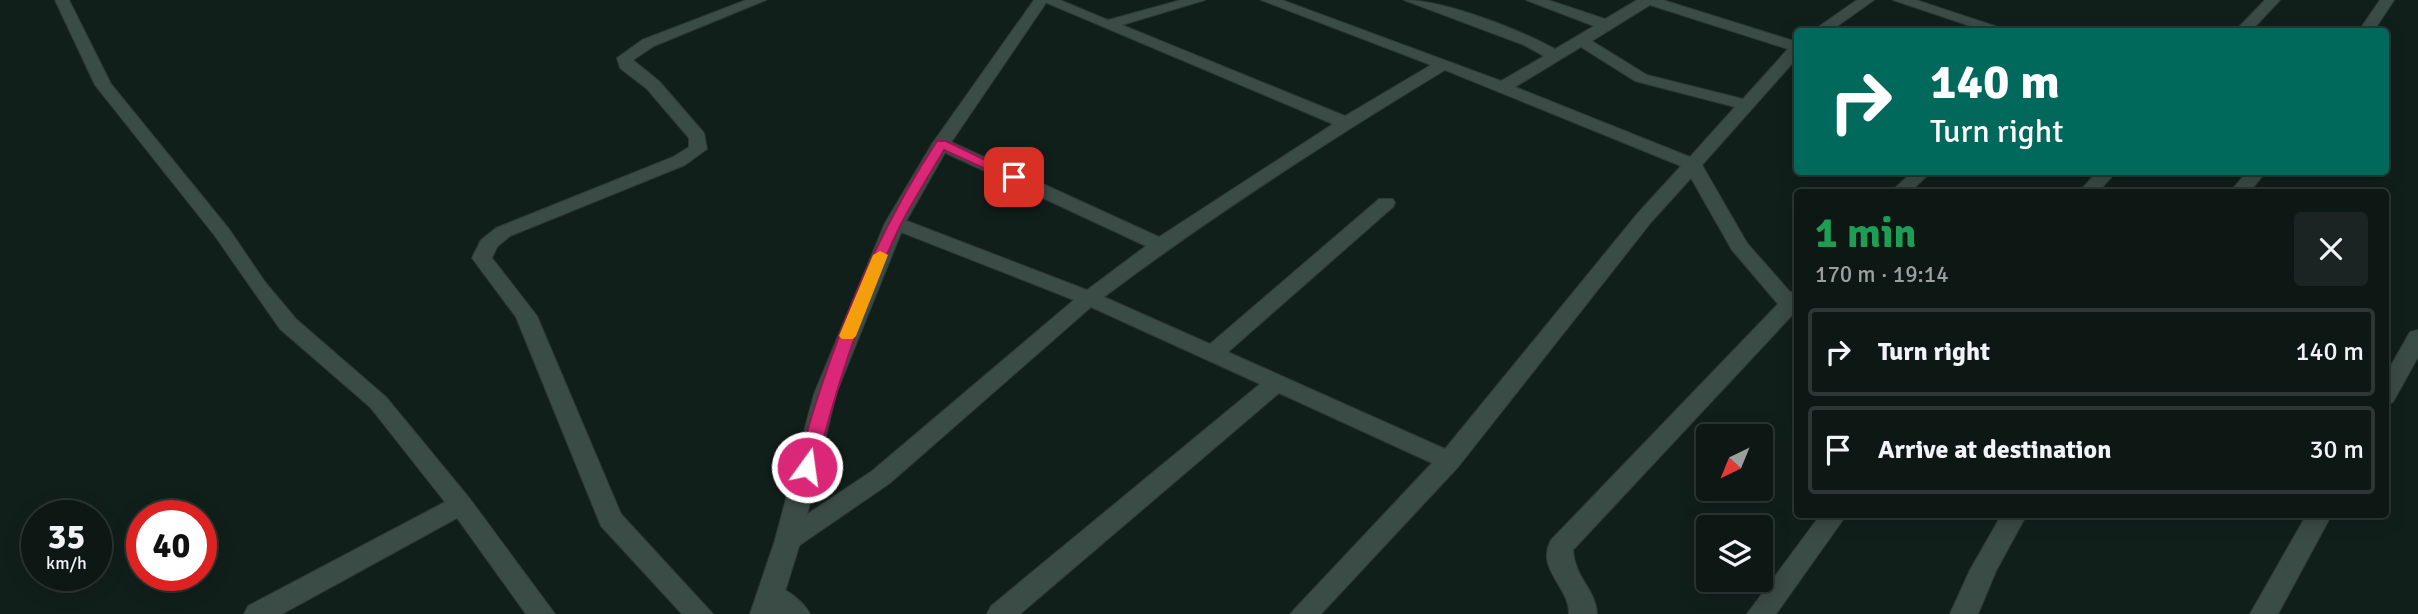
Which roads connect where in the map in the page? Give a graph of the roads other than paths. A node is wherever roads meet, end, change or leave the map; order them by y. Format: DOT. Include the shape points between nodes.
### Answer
graph roads {
  1 [pos="62,0"];
  2 [pos="759,0"];
  3 [pos="1041,0"];
  4 [pos="1047,0"];
  5 [pos="1198,0"];
  6 [pos="1268,0"];
  7 [pos="1411,0"];
  8 [pos="1534,0"];
  9 [pos="1648,0"];
  10 [pos="1867,0"];
  11 [pos="1900,0"];
  12 [pos="2273,0"];
  13 [pos="2387,0"];
  14 [pos="1109,24"];
  15 [pos="1606,25"];
  16 [pos="1824,28"];
  17 [pos="1993,28"];
  18 [pos="2245,28"];
  19 [pos="2368,28"];
  20 [pos="1580,40"];
  21 [pos="1794,47"];
  22 [pos="1794,51"];
  23 [pos="1556,56"];
  24 [pos="1444,64"];
  25 [pos="1502,88"];
  26 [pos="1746,105"];
  27 [pos="1346,123"];
  28 [pos="942,144"];
  29 [pos="1692,164"];
  30 [pos="1920,175"];
  31 [pos="2103,175"];
  32 [pos="2254,175"];
  33 [pos="1903,189"];
  34 [pos="2091,189"];
  35 [pos="2242,189"];
  36 [pos="1387,202"];
  37 [pos="895,223"];
  38 [pos="1160,245"];
  39 [pos="1089,298"];
  40 [pos="1794,301"];
  41 [pos="2418,337"];
  42 [pos="1212,354"];
  43 [pos="1275,384"];
  44 [pos="2389,390"];
  45 [pos="1449,461"];
  46 [pos="461,505"];
  47 [pos="1832,518"];
  48 [pos="2013,518"];
  49 [pos="2318,518"];
  50 [pos="788,540"];
  51 [pos="769,604"];
  52 [pos="258,614"];
  53 [pos="541,614"];
  54 [pos="699,614"];
  55 [pos="796,614"];
  56 [pos="1001,614"];
  57 [pos="1304,614"];
  58 [pos="1583,614"];
  59 [pos="1761,614"];
  60 [pos="1964,614"];
  61 [pos="2264,614"];
  1 -- 46 [label="street" via="103,85 222,233 288,324 377,402"];
  2 -- 54 [label="street" via="648,43 625,58 625,65 653,85 698,137 698,149 679,161 503,232 488,244 482,258 526,316 610,519"];
  3 -- 28 [label="street"];
  4 -- 14 [label="street"];
  5 -- 14 [label="street"];
  6 -- 24 [label="street"];
  7 -- 23 [label="street" via="1530,42"];
  8 -- 15 [label="street"];
  9 -- 15 [label="street"];
  9 -- 21 [label="street"];
  10 -- 16 [label="street"];
  11 -- 17 [label="street"];
  12 -- 18 [label="street"];
  13 -- 19 [label="street"];
  14 -- 27 [label="street"];
  15 -- 20 [label="street"];
  20 -- 23 [label="street"];
  20 -- 26 [label="street" via="1641,78"];
  22 -- 26 [label="street"];
  23 -- 25 [label="street"];
  24 -- 25 [label="street"];
  24 -- 27 [label="street"];
  25 -- 29 [label="street"];
  26 -- 29 [label="street"];
  27 -- 38 [label="street"];
  28 -- 37 [label="street"];
  28 -- 38 [label="street"];
  29 -- 40 [label="street" via="1739,246"];
  29 -- 45 [label="street"];
  30 -- 33 [label="street"];
  31 -- 34 [label="street"];
  32 -- 35 [label="street"];
  36 -- 42 [label="street"];
  37 -- 39 [label="street"];
  37 -- 50 [label="street" via="825,394"];
  38 -- 39 [label="street"];
  39 -- 42 [label="street"];
  39 -- 50 [label="street" via="881,477"];
  40 -- 58 [label="street" via="1560,547 1561,568 1583,604"];
  41 -- 44 [label="street"];
  42 -- 43 [label="street"];
  43 -- 45 [label="street"];
  43 -- 56 [label="street"];
  45 -- 57 [label="street"];
  46 -- 52 [label="street"];
  46 -- 53 [label="street"];
  47 -- 59 [label="street"];
  48 -- 60 [label="street"];
  49 -- 61 [label="street"];
  50 -- 51 [label="street"];
  51 -- 55 [label="street"];
}
